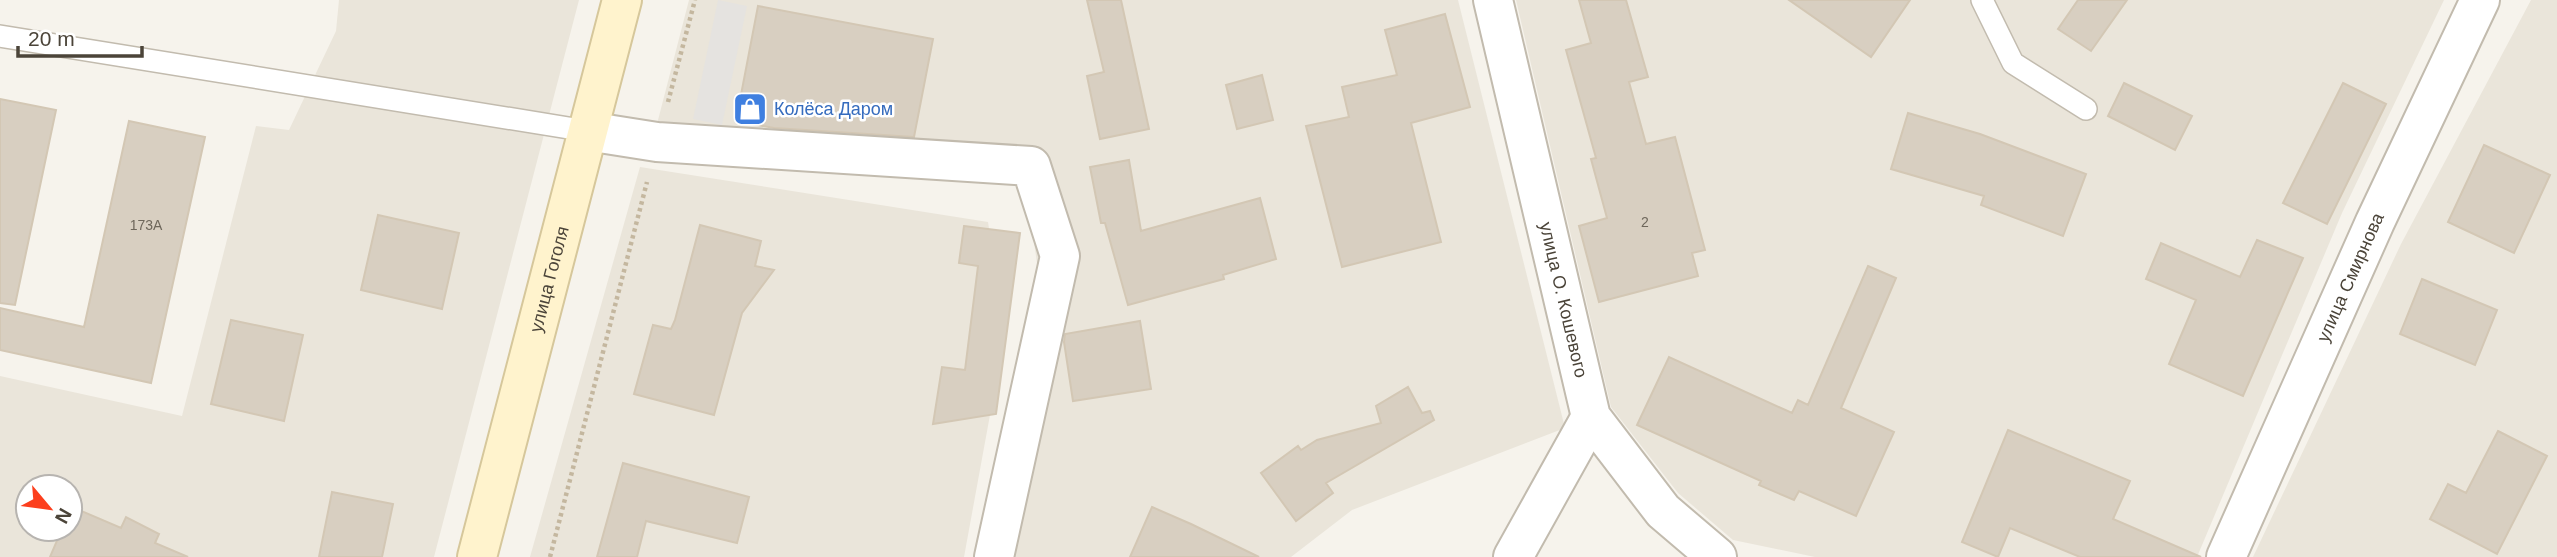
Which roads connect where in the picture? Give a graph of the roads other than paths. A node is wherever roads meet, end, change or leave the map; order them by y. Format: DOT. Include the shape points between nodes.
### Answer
graph roads {
  1 [pos="622,0"];
  2 [pos="1493,0"];
  3 [pos="1982,0"];
  4 [pos="2480,0"];
  5 [pos="0,36"];
  6 [pos="2086,109"];
  7 [pos="587,131"];
  8 [pos="1591,417"];
  9 [pos="477,557"];
  10 [pos="994,557"];
  11 [pos="1513,557"];
  12 [pos="1717,557"];
  13 [pos="2226,557"];
  1 -- 7 [label="main road, улица Гоголя"];
  2 -- 8 [label="street, улица О. Кошевого"];
  3 -- 6 [label="lane" via="2013,64"];
  4 -- 13 [label="street, улица Смирнова"];
  5 -- 7 [label="lane"];
  7 -- 9 [label="main road, улица Гоголя"];
  7 -- 10 [label="street" via="657,142 1031,166 1060,256"];
  8 -- 11 [label="street"];
  8 -- 12 [label="street, улица О. Кошевого" via="1664,511"];
}
